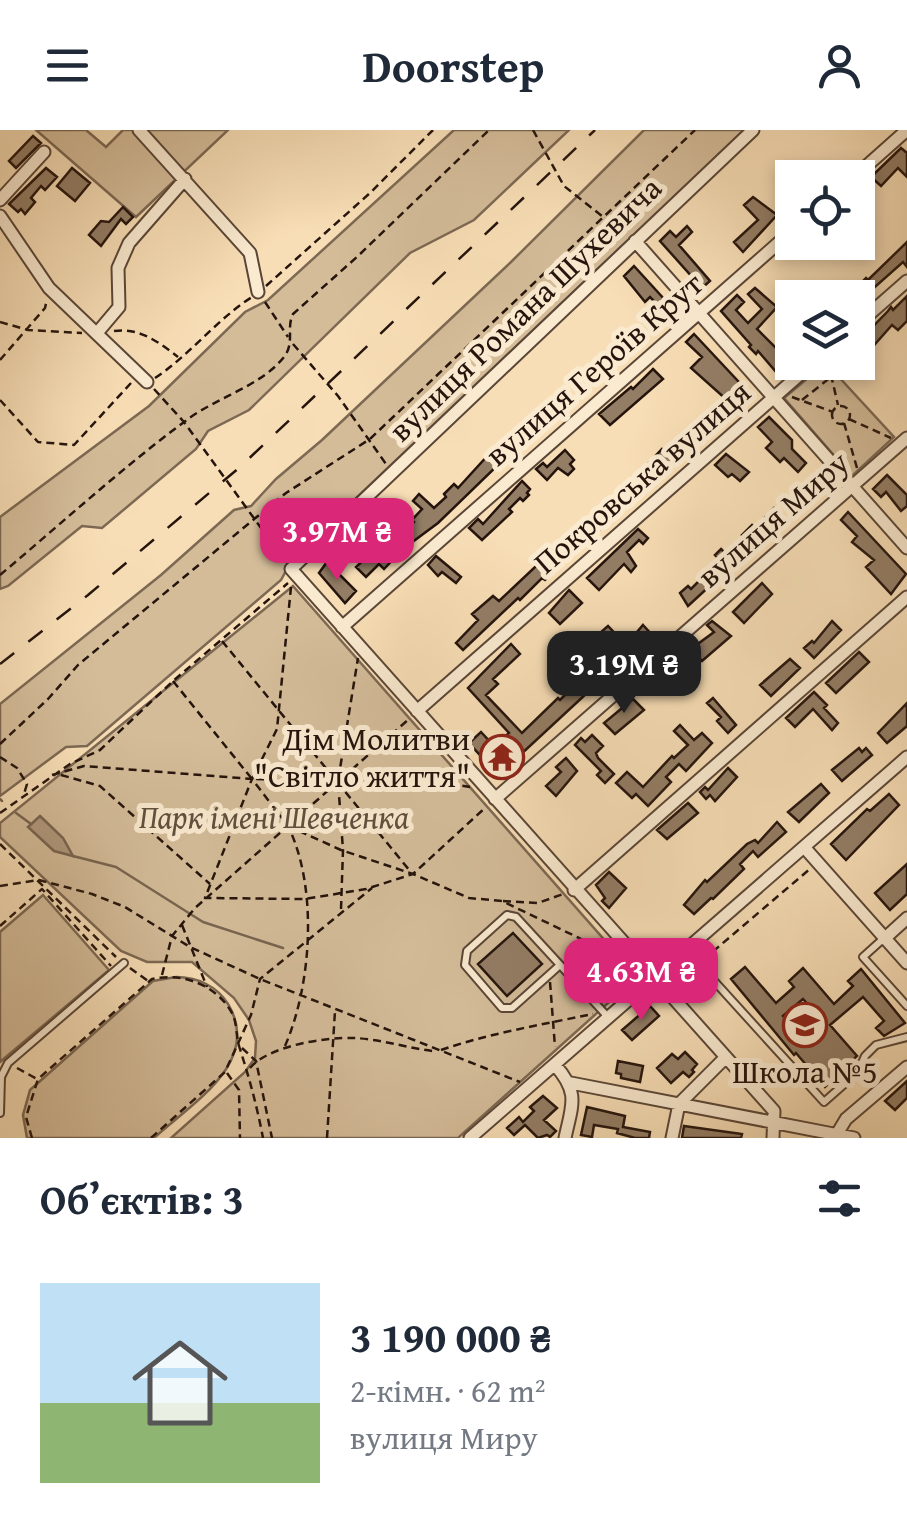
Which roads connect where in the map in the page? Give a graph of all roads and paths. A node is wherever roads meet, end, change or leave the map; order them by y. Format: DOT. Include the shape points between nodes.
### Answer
graph roads {
  1 [pos="138,130"];
  2 [pos="433,130"];
  3 [pos="489,130"];
  4 [pos="533,130"];
  5 [pos="695,130"];
  6 [pos="753,130"];
  7 [pos="906,130"];
  8 [pos="44,152"];
  9 [pos="873,160"];
  10 [pos="185,179"];
  11 [pos="0,200"];
  12 [pos="0,216"];
  13 [pos="604,219"];
  14 [pos="635,241"];
  15 [pos="775,246"];
  16 [pos="907,280"];
  17 [pos="49,288"];
  18 [pos="258,292"];
  19 [pos="875,309"];
  20 [pos="700,314"];
  21 [pos="97,333"];
  22 [pos="291,342"];
  23 [pos="0,360"];
  24 [pos="143,378"];
  25 [pos="793,380"];
  26 [pos="828,380"];
  27 [pos="833,380"];
  28 [pos="777,394"];
  29 [pos="0,400"];
  30 [pos="801,400"];
  31 [pos="839,406"];
  32 [pos="832,412"];
  33 [pos="849,419"];
  34 [pos="184,422"];
  35 [pos="844,423"];
  36 [pos="370,439"];
  37 [pos="904,440"];
  38 [pos="392,474"];
  39 [pos="856,482"];
  40 [pos="253,520"];
  41 [pos="907,548"];
  42 [pos="291,569"];
  43 [pos="0,575"];
  44 [pos="907,597"];
  45 [pos="342,626"];
  46 [pos="221,640"];
  47 [pos="360,647"];
  48 [pos="173,680"];
  49 [pos="279,710"];
  50 [pos="417,712"];
  51 [pos="0,744"];
  52 [pos="907,757"];
  53 [pos="0,758"];
  54 [pos="54,775"];
  55 [pos="252,779"];
  56 [pos="338,781"];
  57 [pos="491,794"];
  58 [pos="23,796"];
  59 [pos="0,812"];
  60 [pos="288,826"];
  61 [pos="1,846"];
  62 [pos="804,847"];
  63 [pos="343,850"];
  64 [pos="817,863"];
  65 [pos="413,874"];
  66 [pos="39,880"];
  67 [pos="380,883"];
  68 [pos="211,884"];
  69 [pos="0,886"];
  70 [pos="574,890"];
  71 [pos="340,893"];
  72 [pos="205,898"];
  73 [pos="305,899"];
  74 [pos="502,901"];
  75 [pos="341,912"];
  76 [pos="907,918"];
  77 [pos="181,924"];
  78 [pos="0,926"];
  79 [pos="172,936"];
  80 [pos="884,938"];
  81 [pos="308,941"];
  82 [pos="190,946"];
  83 [pos="686,950"];
  84 [pos="632,953"];
  85 [pos="124,963"];
  86 [pos="698,964"];
  87 [pos="907,964"];
  88 [pos="560,965"];
  89 [pos="115,971"];
  90 [pos="549,976"];
  91 [pos="162,977"];
  92 [pos="656,977"];
  93 [pos="260,979"];
  94 [pos="149,982"];
  95 [pos="207,988"];
  96 [pos="668,991"];
  97 [pos="302,996"];
  98 [pos="907,1006"];
  99 [pos="335,1010"];
  100 [pos="595,1014"];
  101 [pos="609,1018"];
  102 [pos="553,1022"];
  103 [pos="907,1037"];
  104 [pos="333,1041"];
  105 [pos="239,1046"];
  106 [pos="556,1047"];
  107 [pos="284,1048"];
  108 [pos="438,1051"];
  109 [pos="726,1057"];
  110 [pos="256,1061"];
  111 [pos="8,1063"];
  112 [pos="556,1066"];
  113 [pos="907,1067"];
  114 [pos="249,1070"];
  115 [pos="226,1072"];
  116 [pos="38,1079"];
  117 [pos="537,1082"];
  118 [pos="571,1082"];
  119 [pos="262,1088"];
  120 [pos="253,1090"];
  121 [pos="678,1104"];
  122 [pos="0,1113"];
  123 [pos="776,1123"];
  124 [pos="837,1134"];
  125 [pos="32,1138"];
  126 [pos="151,1138"];
  127 [pos="240,1138"];
  128 [pos="264,1138"];
  129 [pos="272,1138"];
  130 [pos="327,1138"];
  131 [pos="470,1138"];
  132 [pos="565,1138"];
  133 [pos="672,1138"];
  134 [pos="773,1138"];
  135 [pos="854,1138"];
  1 -- 10 [label="street"];
  2 -- 18 [label="path"];
  3 -- 22 [label="path" via="294,314 288,323"];
  4 -- 13 [label="path" via="564,186"];
  5 -- 13 [label="path"];
  6 -- 14 [label="street, вулиця Романа Шухевича"];
  7 -- 9 [label="street"];
  8 -- 11 [label="street"];
  10 -- 18 [label="street" via="250,254"];
  10 -- 21 [label="street" via="130,243 118,268 119,307"];
  12 -- 17 [label="street"];
  13 -- 14 [label="path"];
  13 -- 36 [label="path"];
  14 -- 20 [label="street"];
  14 -- 38 [label="street, вулиця Романа Шухевича"];
  15 -- 20 [label="street, вулиця Героїв Крут"];
  16 -- 19 [label="street"];
  17 -- 21 [label="street"];
  17 -- 23 [label="path" via="45,308"];
  18 -- 22 [label="path"];
  18 -- 24 [label="path" via="168,369"];
  20 -- 28 [label="street"];
  20 -- 45 [label="street, вулиця Героїв Крут"];
  21 -- 24 [label="street"];
  22 -- 34 [label="path" via="268,372"];
  22 -- 36 [label="path"];
  24 -- 29 [label="path" via="74,445 38,442"];
  24 -- 34 [label="path"];
  25 -- 28 [label="street, Покровська вулиця"];
  26 -- 30 [label="path"];
  27 -- 31 [label="path"];
  28 -- 30 [label="path"];
  28 -- 39 [label="street"];
  28 -- 50 [label="street, Покровська вулиця"];
  30 -- 32 [label="path"];
  31 -- 32 [label="path"];
  31 -- 33 [label="path" via="848,409"];
  32 -- 35 [label="path" via="835,422"];
  33 -- 35 [label="path"];
  33 -- 37 [label="path"];
  34 -- 40 [label="path"];
  34 -- 43 [label="path"];
  35 -- 39 [label="path"];
  36 -- 38 [label="path"];
  36 -- 40 [label="path"];
  37 -- 39 [label="street, вулиця Миру"];
  38 -- 42 [label="street, вулиця Романа Шухевича"];
  39 -- 41 [label="street"];
  39 -- 57 [label="street, вулиця Миру"];
  40 -- 42 [label="path"];
  40 -- 51 [label="path" via="78,665"];
  42 -- 45 [label="street"];
  44 -- 70 [label="street"];
  45 -- 47 [label="street"];
  46 -- 48 [label="path"];
  46 -- 49 [label="path"];
  46 -- 49 [label="path" via="292,580"];
  47 -- 50 [label="street"];
  47 -- 56 [label="path"];
  48 -- 54 [label="path" via="100,750"];
  48 -- 55 [label="path"];
  49 -- 55 [label="path" via="277,729"];
  49 -- 56 [label="path"];
  50 -- 56 [label="path"];
  50 -- 57 [label="street"];
  52 -- 62 [label="street"];
  53 -- 58 [label="path" via="17,768 26,784"];
  54 -- 55 [label="path" via="84,766"];
  54 -- 58 [label="path"];
  54 -- 68 [label="path" via="100,786"];
  55 -- 56 [label="path"];
  55 -- 60 [label="path"];
  55 -- 68 [label="path"];
  56 -- 57 [label="path" via="382,773"];
  56 -- 60 [label="path"];
  56 -- 63 [label="path"];
  56 -- 65 [label="path"];
  57 -- 65 [label="path"];
  57 -- 70 [label="street"];
  58 -- 59 [label="path"];
  60 -- 63 [label="path"];
  60 -- 72 [label="path"];
  60 -- 73 [label="path" via="300,850"];
  61 -- 66 [label="path"];
  62 -- 64 [label="street"];
  62 -- 83 [label="street"];
  63 -- 65 [label="path"];
  63 -- 71 [label="path"];
  64 -- 80 [label="street"];
  64 -- 86 [label="path"];
  65 -- 67 [label="path"];
  65 -- 74 [label="path" via="469,898"];
  66 -- 69 [label="path"];
  66 -- 79 [label="path" via="124,907"];
  66 -- 85 [label="path"];
  67 -- 71 [label="path"];
  67 -- 75 [label="path"];
  68 -- 72 [label="path"];
  70 -- 74 [label="path" via="538,903"];
  70 -- 84 [label="street"];
  71 -- 73 [label="path"];
  71 -- 75 [label="path"];
  72 -- 73 [label="path"];
  72 -- 77 [label="path"];
  73 -- 81 [label="path"];
  74 -- 84 [label="path" via="604,950"];
  75 -- 81 [label="path"];
  76 -- 80 [label="street"];
  77 -- 79 [label="path"];
  77 -- 82 [label="path"];
  78 -- 89 [label="path" via="42,890"];
  79 -- 82 [label="path"];
  79 -- 91 [label="path"];
  80 -- 87 [label="street"];
  80 -- 98 [label="lane" via="863,957"];
  81 -- 93 [label="path"];
  81 -- 97 [label="path"];
  82 -- 93 [label="path"];
  82 -- 95 [label="path"];
  83 -- 86 [label="lane"];
  83 -- 92 [label="street"];
  84 -- 92 [label="street"];
  85 -- 89 [label="lane"];
  85 -- 94 [label="path"];
  86 -- 96 [label="path"];
  86 -- 103 [label="lane" via="824,1102 876,1045"];
  88 -- 90 [label="lane"];
  88 -- 90 [label="lane" via="507,915 468,951 465,965 502,1008 512,1008"];
  88 -- 101 [label="lane"];
  89 -- 111 [label="lane"];
  90 -- 102 [label="path"];
  91 -- 94 [label="path"];
  91 -- 95 [label="path" via="188,978"];
  92 -- 96 [label="street"];
  92 -- 101 [label="street"];
  93 -- 97 [label="path"];
  93 -- 105 [label="path"];
  94 -- 116 [label="path"];
  95 -- 105 [label="path" via="232,1014"];
  96 -- 109 [label="street"];
  97 -- 99 [label="path"];
  97 -- 107 [label="path"];
  99 -- 104 [label="path"];
  99 -- 108 [label="path"];
  100 -- 102 [label="path"];
  101 -- 112 [label="street"];
  102 -- 106 [label="path"];
  102 -- 108 [label="path"];
  104 -- 107 [label="path"];
  104 -- 108 [label="path"];
  104 -- 130 [label="path"];
  105 -- 110 [label="path"];
  105 -- 114 [label="path"];
  105 -- 115 [label="path"];
  107 -- 110 [label="path"];
  108 -- 117 [label="path" via="516,1082"];
  109 -- 121 [label="street"];
  109 -- 123 [label="street" via="774,1111"];
  110 -- 114 [label="path"];
  110 -- 119 [label="path"];
  111 -- 116 [label="path"];
  111 -- 122 [label="lane"];
  112 -- 117 [label="street"];
  112 -- 118 [label="street"];
  113 -- 124 [label="street"];
  114 -- 120 [label="path"];
  115 -- 126 [label="path"];
  115 -- 127 [label="path" via="239,1090"];
  116 -- 125 [label="path" via="26,1117"];
  117 -- 131 [label="street"];
  118 -- 121 [label="street"];
  118 -- 132 [label="street"];
  119 -- 120 [label="path"];
  119 -- 129 [label="path"];
  120 -- 128 [label="path"];
  121 -- 123 [label="street"];
  121 -- 133 [label="street"];
  123 -- 124 [label="street"];
  123 -- 134 [label="street"];
  124 -- 135 [label="street"];
}
